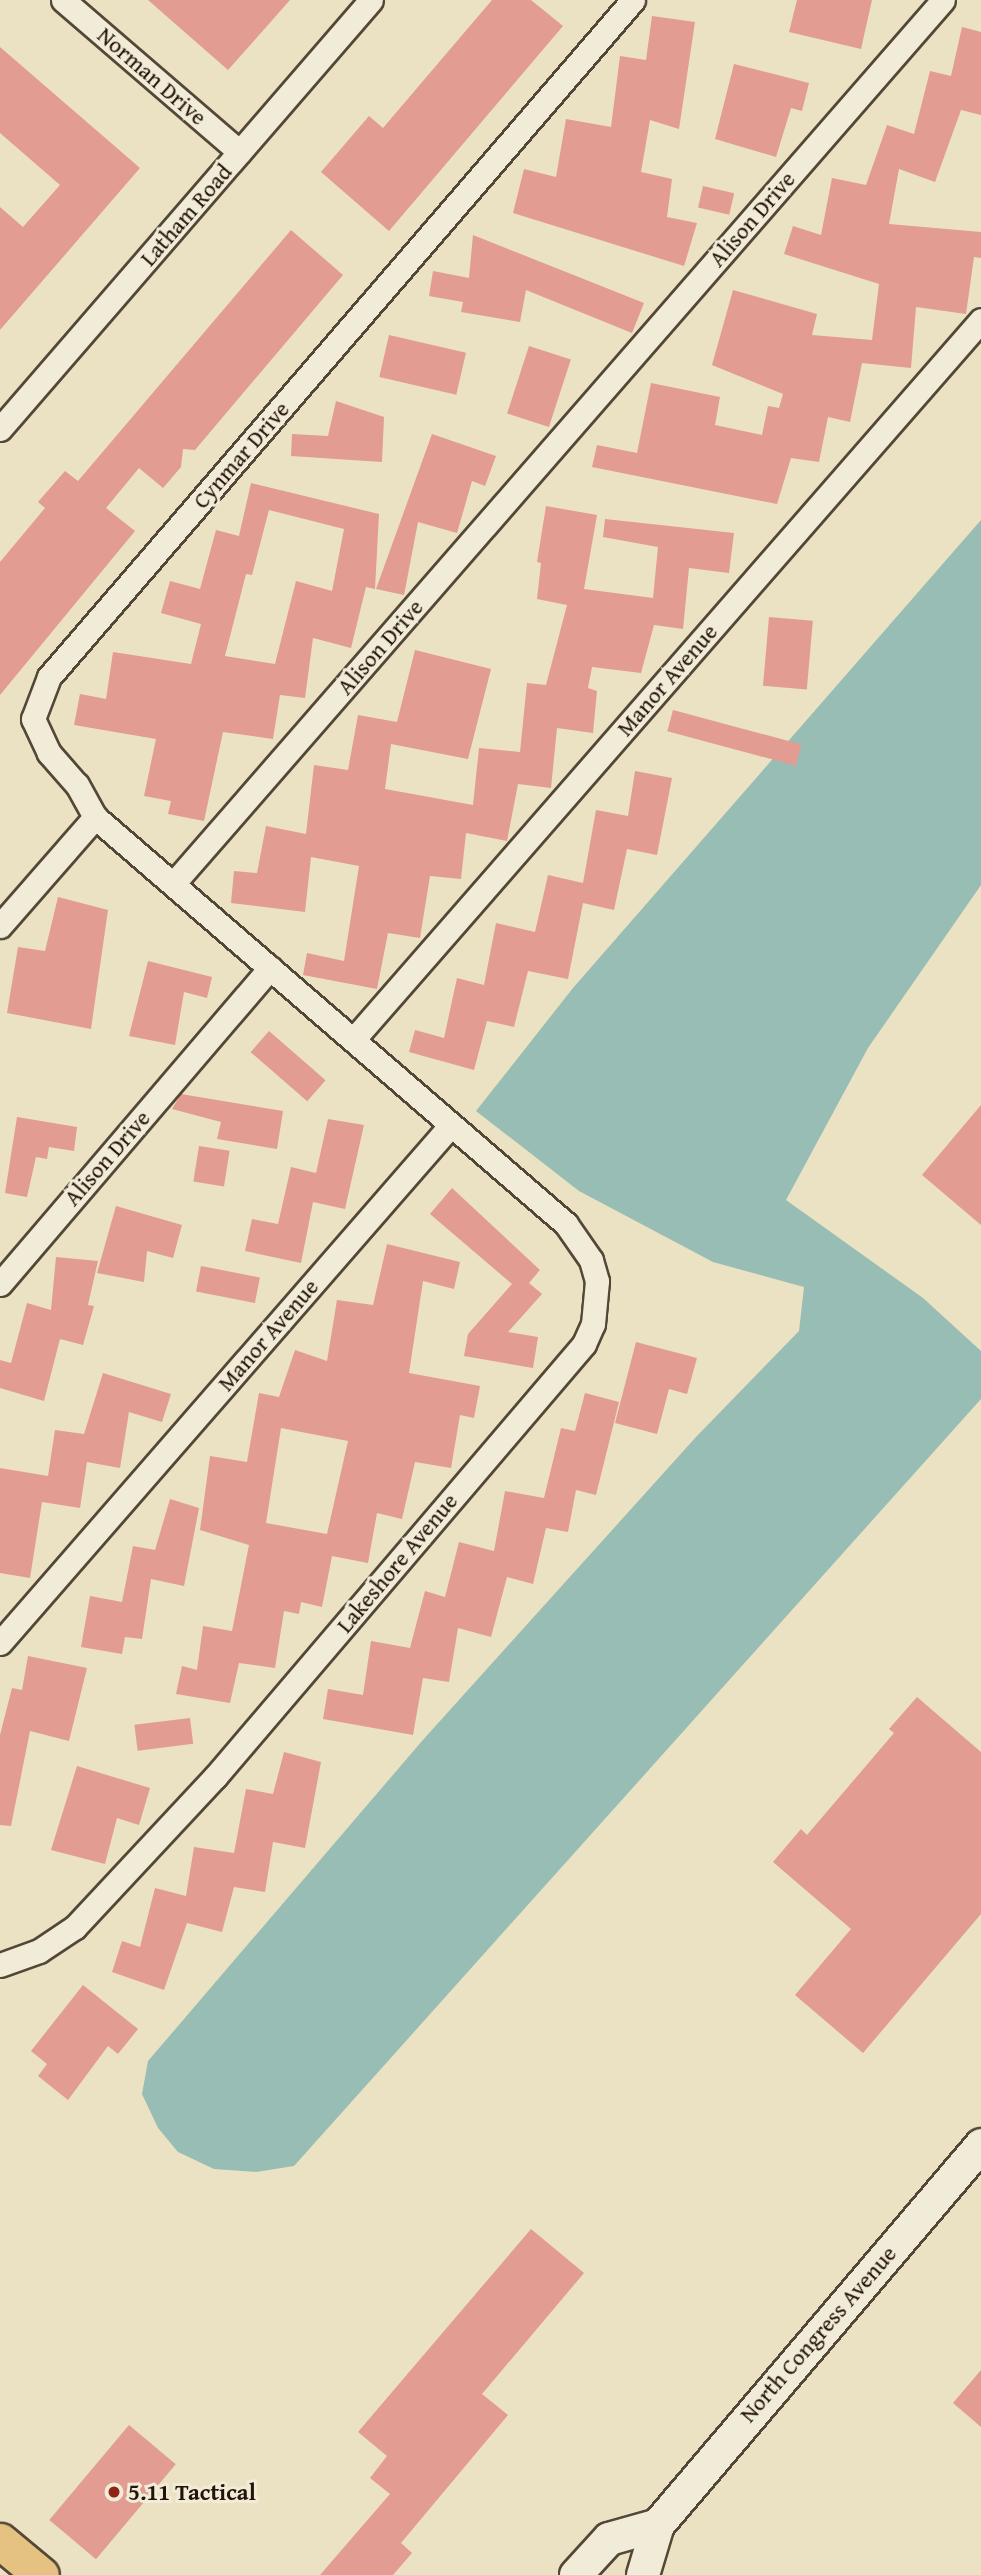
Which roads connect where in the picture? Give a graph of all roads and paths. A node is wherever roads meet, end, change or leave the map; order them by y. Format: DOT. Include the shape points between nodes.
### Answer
graph roads {
  1 [pos="63,0"];
  2 [pos="371,0"];
  3 [pos="633,0"];
  4 [pos="943,0"];
  5 [pos="240,152"];
  6 [pos="981,320"];
  7 [pos="0,429"];
  8 [pos="95,817"];
  9 [pos="173,884"];
  10 [pos="0,926"];
  11 [pos="270,968"];
  12 [pos="353,1040"];
  13 [pos="451,1125"];
  14 [pos="0,1284"];
  15 [pos="0,1643"];
  16 [pos="0,1965"];
  17 [pos="981,2145"];
  18 [pos="658,2525"];
  19 [pos="0,2541"];
  20 [pos="41,2575"];
  21 [pos="576,2575"];
  22 [pos="643,2575"];
  1 -- 5 [label="street, Norman Drive"];
  2 -- 5 [label="street, Latham Road"];
  3 -- 8 [label="street, Cynmar Drive" via="49,677 33,719 49,753 77,785"];
  4 -- 9 [label="street, Alison Drive"];
  5 -- 7 [label="street, Latham Road"];
  6 -- 12 [label="street, Manor Avenue"];
  8 -- 9 [label="street"];
  8 -- 10 [label="street"];
  9 -- 11 [label="street"];
  11 -- 12 [label="street"];
  11 -- 14 [label="street, Alison Drive"];
  12 -- 13 [label="street"];
  13 -- 15 [label="street, Manor Avenue"];
  13 -- 16 [label="street, Lakeshore Avenue" via="581,1240 597,1281 595,1314 584,1344 215,1777 75,1927 39,1951"];
  17 -- 18 [label="street, North Congress Avenue"];
  18 -- 21 [label="street" via="610,2539"];
  18 -- 22 [label="street, North Congress Avenue"];
  19 -- 20 [label="main road"];
}
